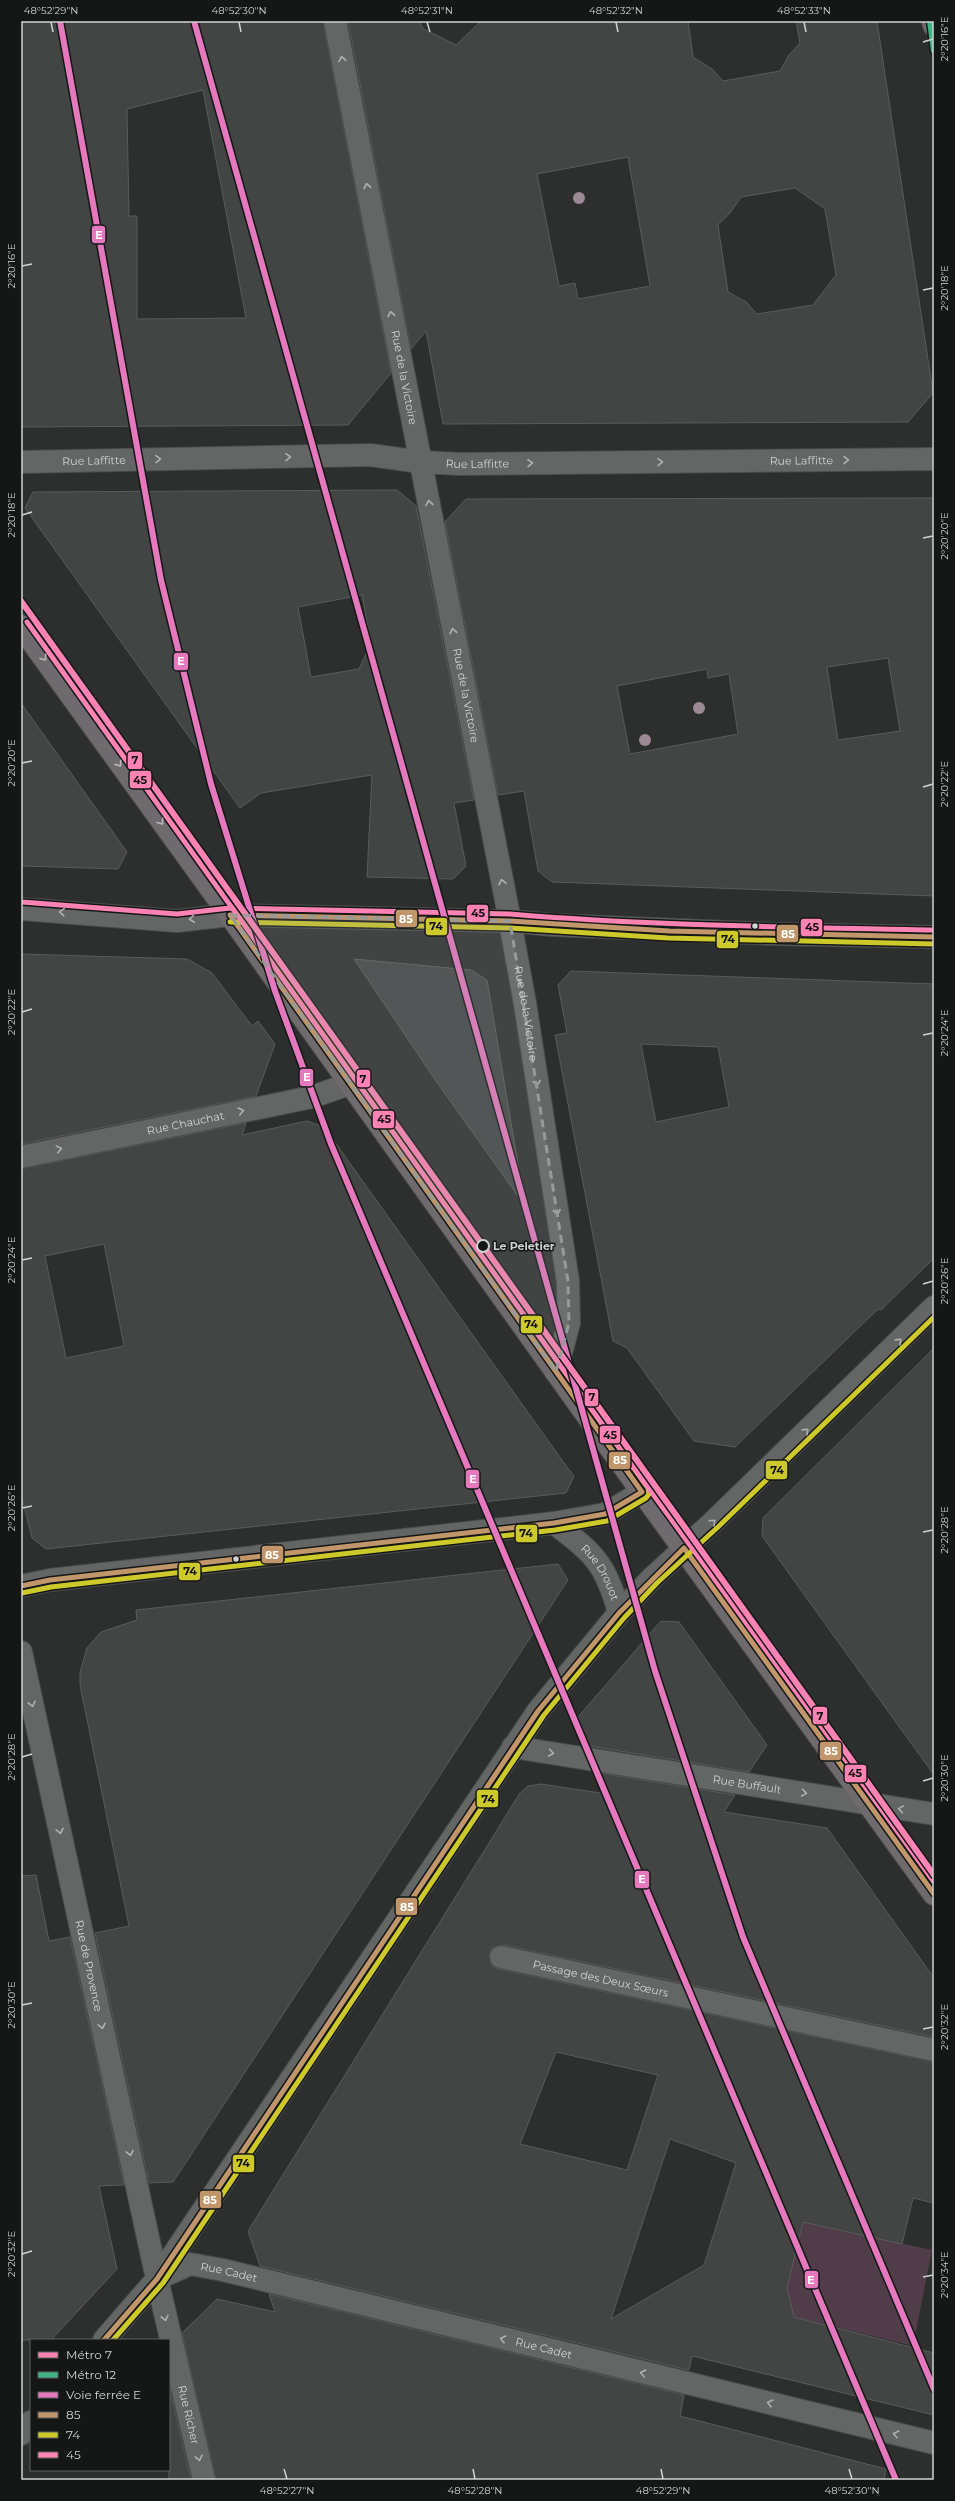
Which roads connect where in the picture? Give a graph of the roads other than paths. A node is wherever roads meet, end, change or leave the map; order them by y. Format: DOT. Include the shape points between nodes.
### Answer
graph roads {
  1 [pos="335,21"];
  2 [pos="933,21"];
  3 [pos="934,25"];
  4 [pos="934,459"];
  5 [pos="21,462"];
  6 [pos="421,462"];
  7 [pos="21,626"];
  8 [pos="21,909"];
  9 [pos="230,915"];
  10 [pos="510,921"];
  11 [pos="934,937"];
  12 [pos="349,1084"];
  13 [pos="21,1157"];
  14 [pos="934,1307"];
  15 [pos="556,1372"];
  16 [pos="642,1492"];
  17 [pos="554,1523"];
  18 [pos="684,1548"];
  19 [pos="21,1586"];
  20 [pos="619,1613"];
  21 [pos="21,1652"];
  22 [pos="513,1747"];
  23 [pos="868,1804"];
  24 [pos="934,1814"];
  25 [pos="934,1894"];
  26 [pos="501,1957"];
  27 [pos="934,2050"];
  28 [pos="156,2280"];
  29 [pos="105,2339"];
  30 [pos="30,2423"];
  31 [pos="21,2434"];
  32 [pos="934,2443"];
  33 [pos="204,2480"];
  6 -- 1 [label="street, Rue de la Victoire, one-way"];
  2 -- 3 [label="main road"];
  6 -- 4 [label="street, Rue Laffitte, one-way" via="460,464"];
  5 -- 6 [label="street, Rue Laffitte, one-way" via="370,455"];
  10 -- 6 [label="street, Rue de la Victoire, one-way"];
  7 -- 9 [label="main road, one-way"];
  9 -- 8 [label="street, one-way" via="177,921"];
  9 -- 10 [label="street"];
  9 -- 12 [label="main road"];
  10 -- 11 [label="street" via="774,934"];
  10 -- 15 [label="street, Rue de la Victoire, one-way" via="568,1281 570,1323"];
  13 -- 12 [label="street, Rue Chauchat, one-way" via="312,1097"];
  12 -- 15 [label="main road"];
  18 -- 14 [label="street, one-way"];
  15 -- 16 [label="main road"];
  16 -- 17 [label="street" via="605,1514"];
  16 -- 18 [label="main road"];
  17 -- 19 [label="street" via="50,1580"];
  17 -- 20 [label="street, Rue Drouot" via="589,1549 612,1588"];
  18 -- 20 [label="street"];
  18 -- 23 [label="main road"];
  20 -- 22 [label="street" via="538,1711"];
  21 -- 28 [label="street, Rue de Provence, one-way"];
  22 -- 23 [label="street, Rue Buffault, one-way"];
  22 -- 28 [label="street"];
  24 -- 23 [label="street, Rue Buffault, one-way"];
  23 -- 25 [label="main road"];
  26 -- 27 [label="street, Passage des Deux Sœurs"];
  28 -- 29 [label="street"];
  32 -- 28 [label="street, Rue Cadet, one-way" via="223,2270 190,2264"];
  28 -- 33 [label="street, Rue Richer, one-way"];
  30 -- 31 [label="street"];
}
